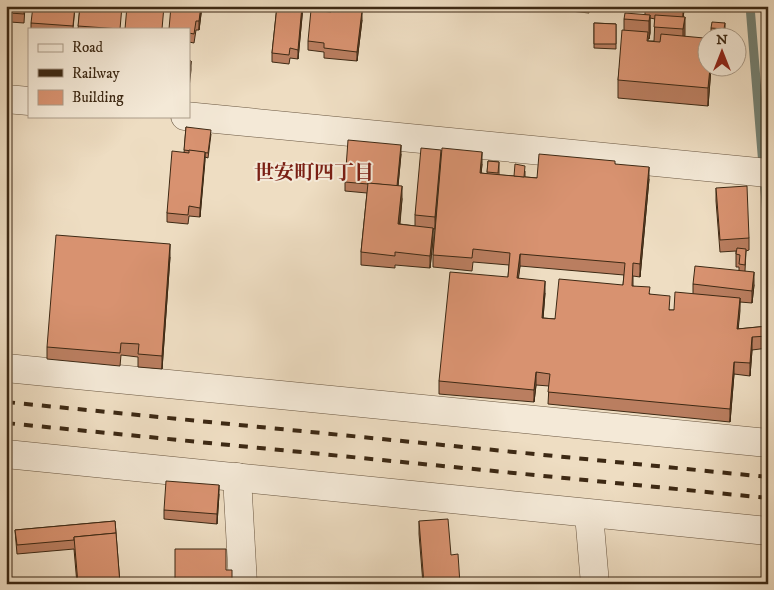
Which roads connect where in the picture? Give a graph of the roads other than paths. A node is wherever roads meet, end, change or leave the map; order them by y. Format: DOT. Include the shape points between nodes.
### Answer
graph roads {
  1 [pos="6,99"];
  2 [pos="28,101"];
  3 [pos="190,116"];
  4 [pos="757,172"];
  5 [pos="6,368"];
  6 [pos="768,443"];
  7 [pos="6,454"];
  8 [pos="237,476"];
  9 [pos="589,514"];
  10 [pos="768,531"];
  11 [pos="243,584"];
  12 [pos="595,584"];
  1 -- 2 [label="street"];
  3 -- 4 [label="street"];
  5 -- 6 [label="street"];
  7 -- 8 [label="street"];
  8 -- 9 [label="street"];
  8 -- 11 [label="street"];
  9 -- 10 [label="street"];
  9 -- 12 [label="street"];
}
